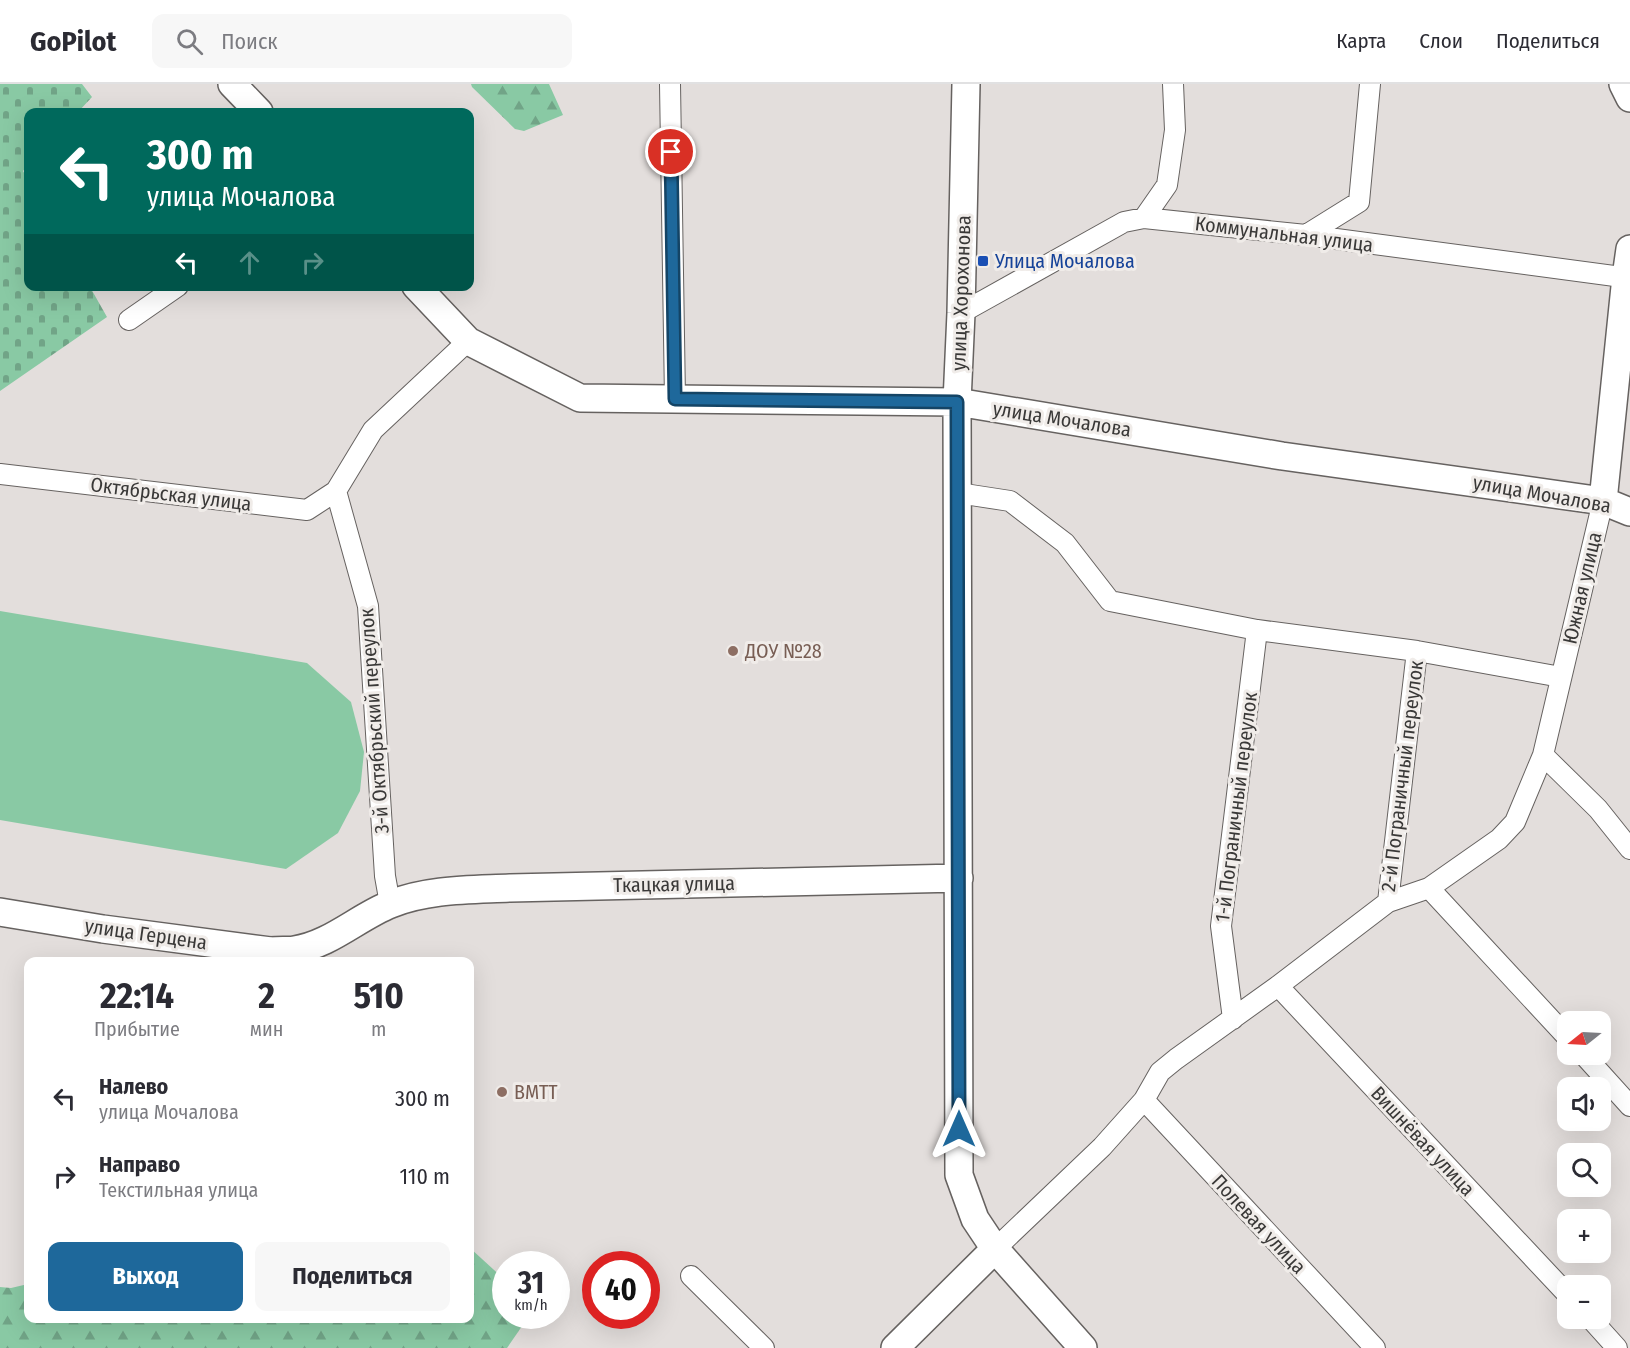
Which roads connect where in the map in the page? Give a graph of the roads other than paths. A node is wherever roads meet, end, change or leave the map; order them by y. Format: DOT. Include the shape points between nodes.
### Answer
graph roads {
  1 [pos="232,84"];
  2 [pos="670,84"];
  3 [pos="966,84"];
  4 [pos="1173,84"];
  5 [pos="1370,84"];
  6 [pos="1623,84"];
  7 [pos="1630,99"];
  8 [pos="255,108"];
  9 [pos="1144,218"];
  10 [pos="1306,235"];
  11 [pos="1630,249"];
  12 [pos="1628,277"];
  13 [pos="171,291"];
  14 [pos="421,291"];
  15 [pos="961,313"];
  16 [pos="129,320"];
  17 [pos="468,341"];
  18 [pos="675,399"];
  19 [pos="957,402"];
  20 [pos="0,474"];
  21 [pos="336,491"];
  22 [pos="958,493"];
  23 [pos="1603,501"];
  24 [pos="1630,512"];
  25 [pos="1257,630"];
  26 [pos="1417,651"];
  27 [pos="1562,677"];
  28 [pos="1543,755"];
  29 [pos="1630,849"];
  30 [pos="959,878"];
  31 [pos="1429,888"];
  32 [pos="1388,902"];
  33 [pos="390,904"];
  34 [pos="0,912"];
  35 [pos="1278,986"];
  36 [pos="1233,1019"];
  37 [pos="1557,1026"];
  38 [pos="1592,1065"];
  39 [pos="1143,1100"];
  40 [pos="1630,1106"];
  41 [pos="995,1249"];
  42 [pos="692,1276"];
  43 [pos="1557,1283"];
  44 [pos="1600,1329"];
  45 [pos="764,1348"];
  46 [pos="895,1348"];
  47 [pos="1083,1348"];
  48 [pos="1375,1348"];
  49 [pos="1617,1348"];
  1 -- 8 [label="street"];
  2 -- 18 [label="street"];
  3 -- 15 [label="street, улица Хорохонова"];
  4 -- 9 [label="street" via="1175,130 1167,184"];
  5 -- 10 [label="street" via="1359,202"];
  6 -- 7 [label="street"];
  9 -- 10 [label="street, Коммунальная улица"];
  9 -- 15 [label="street, Коммунальная улица" via="1124,222"];
  10 -- 12 [label="street, Коммунальная улица"];
  11 -- 12 [label="street, Южная улица"];
  12 -- 23 [label="street, Южная улица"];
  13 -- 16 [label="street"];
  14 -- 17 [label="street, улица Мочалова"];
  15 -- 19 [label="street, улица Хорохонова"];
  17 -- 18 [label="street, улица Мочалова" via="580,399"];
  17 -- 21 [label="street" via="373,430"];
  18 -- 19 [label="street, улица Мочалова"];
  19 -- 22 [label="street, улица Хорохонова"];
  19 -- 23 [label="street, улица Мочалова" via="1282,456"];
  20 -- 21 [label="street, Октябрьская улица" via="308,510"];
  21 -- 33 [label="street, 3-й Октябрьский переулок" via="368,606"];
  22 -- 25 [label="street" via="1010,501 1065,543 1110,601"];
  22 -- 30 [label="street, улица Хорохонова"];
  23 -- 24 [label="street, улица Мочалова"];
  23 -- 27 [label="street, Южная улица"];
  25 -- 26 [label="street"];
  25 -- 36 [label="street, 1-й Пограничный переулок" via="1221,926"];
  26 -- 27 [label="street"];
  26 -- 32 [label="street, 2-й Пограничный переулок"];
  27 -- 28 [label="street, Южная улица"];
  28 -- 29 [label="street" via="1598,809"];
  28 -- 31 [label="street, Южная улица" via="1515,822 1499,840"];
  30 -- 33 [label="street, Ткацкая улица" via="510,888 450,891"];
  30 -- 41 [label="street, улица Хорохонова" via="959,1175 975,1219"];
  31 -- 32 [label="street, Южная улица"];
  31 -- 37 [label="street"];
  32 -- 35 [label="street, Южная улица"];
  33 -- 34 [label="street, улица Герцена" via="322,941 296,950 271,951"];
  35 -- 36 [label="street, Южная улица"];
  35 -- 43 [label="street, Вишнёвая улица"];
  36 -- 39 [label="street, Южная улица" via="1160,1072"];
  38 -- 40 [label="street"];
  39 -- 41 [label="street, Южная улица" via="1102,1147"];
  39 -- 48 [label="street, Полевая улица"];
  41 -- 46 [label="street"];
  41 -- 47 [label="street, улица Хорохонова"];
  42 -- 45 [label="street"];
  44 -- 49 [label="street"];
}
